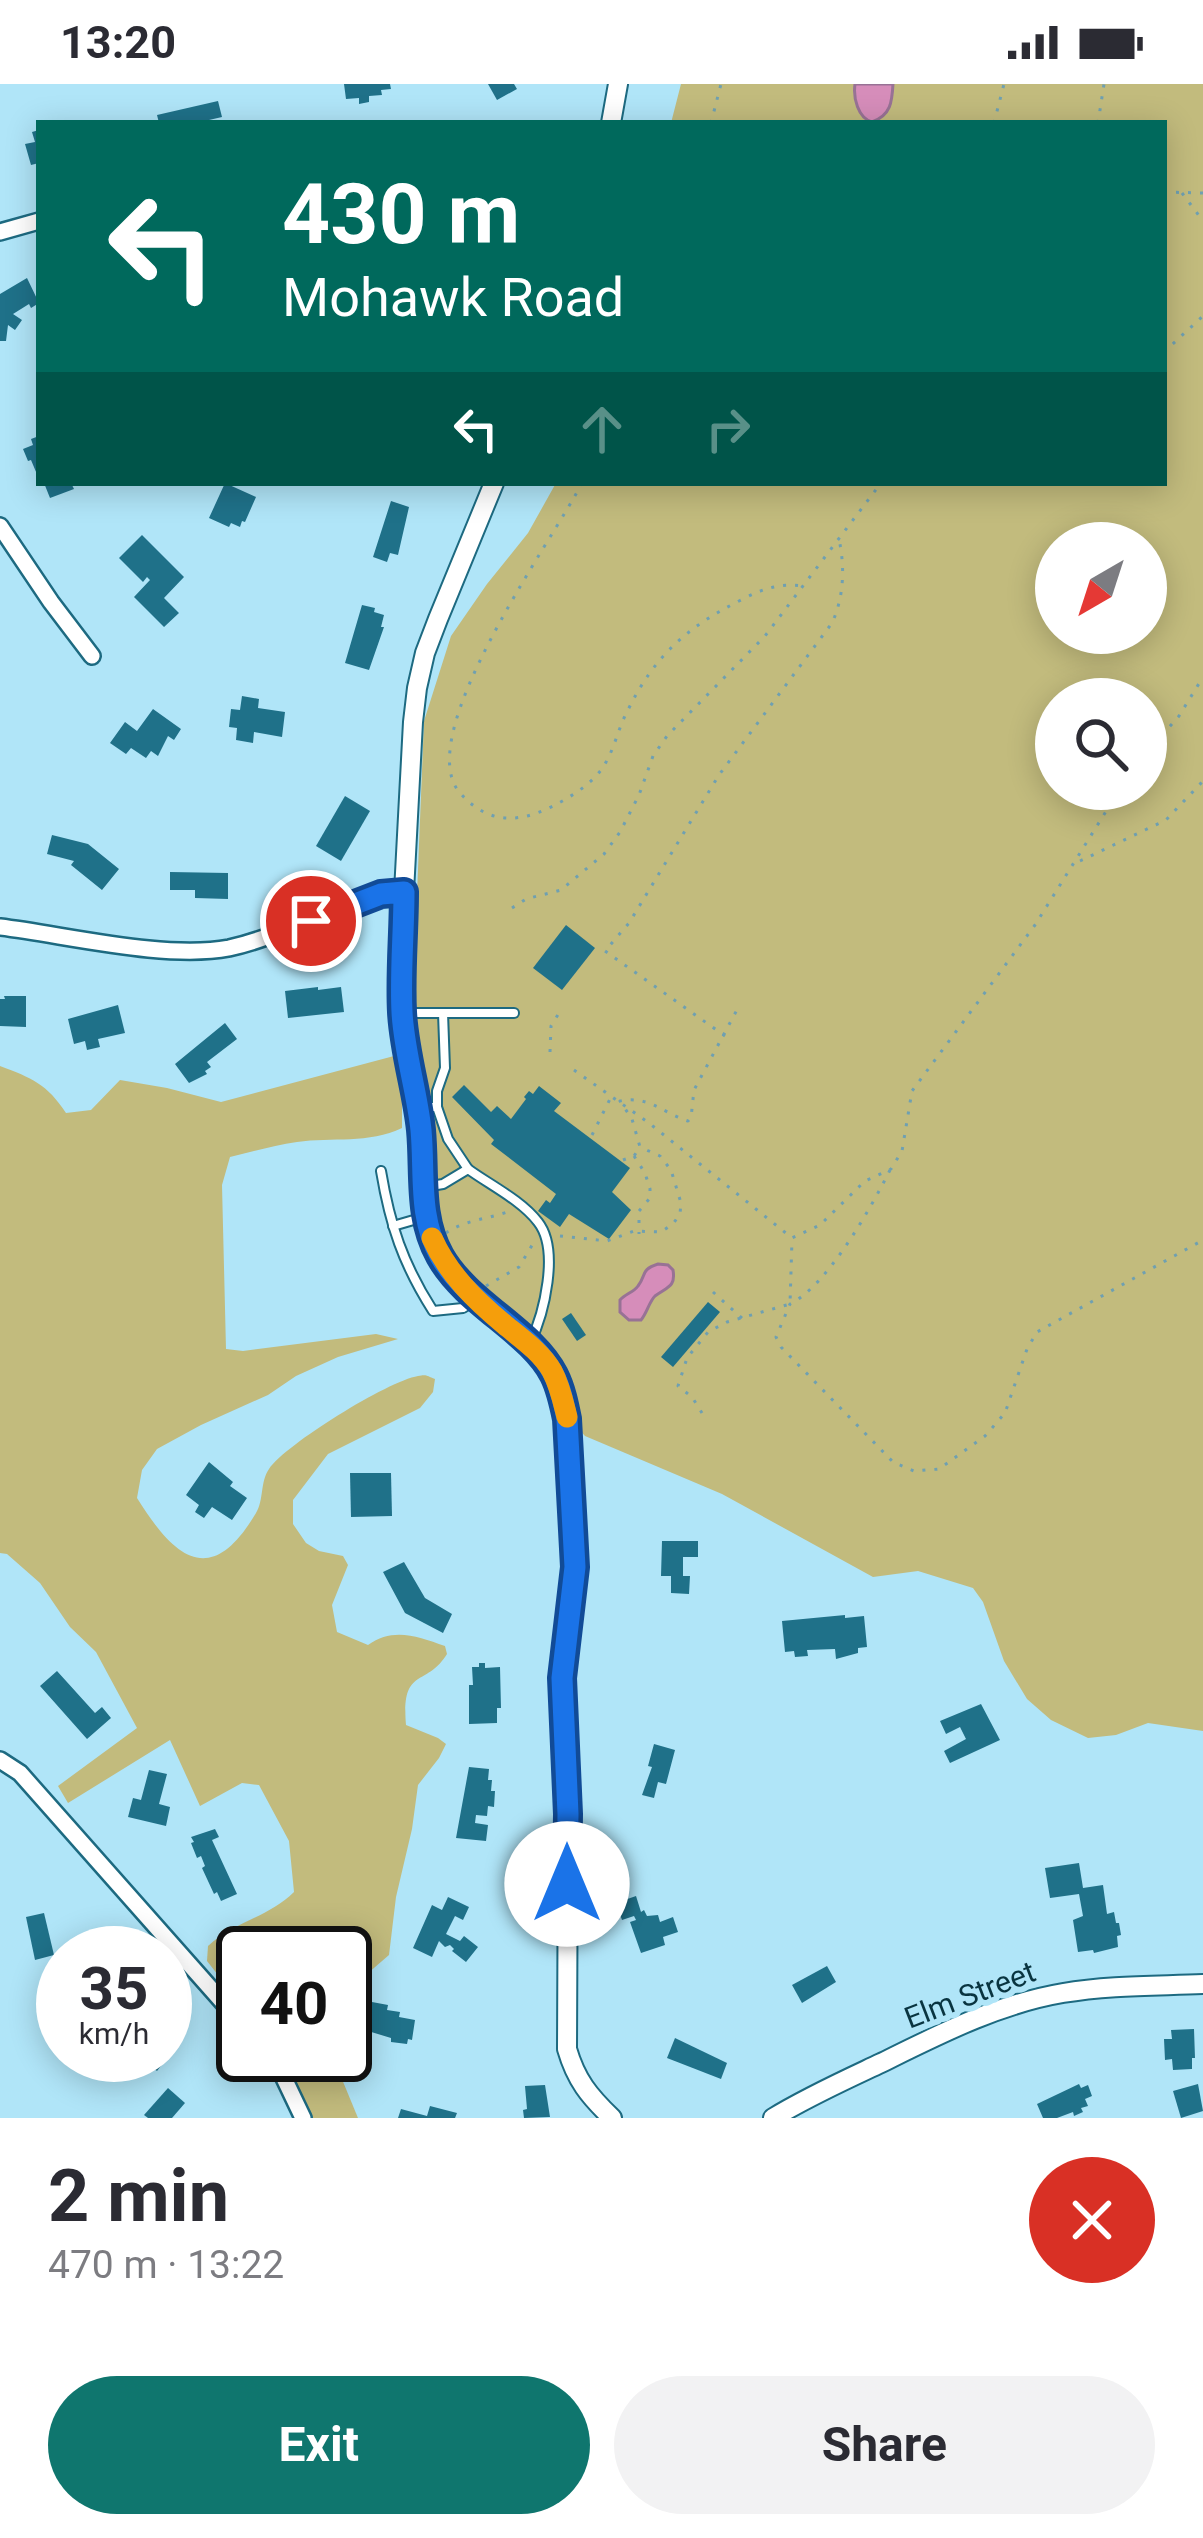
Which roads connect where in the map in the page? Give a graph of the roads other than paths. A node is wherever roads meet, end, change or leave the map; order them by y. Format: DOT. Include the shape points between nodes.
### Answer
graph roads {
  1 [pos="618,84"];
  2 [pos="612,120"];
  3 [pos="36,222"];
  4 [pos="0,232"];
  5 [pos="493,486"];
  6 [pos="0,526"];
  7 [pos="92,656"];
  8 [pos="404,892"];
  9 [pos="0,927"];
  10 [pos="442,1012"];
  11 [pos="402,1013"];
  12 [pos="514,1013"];
  13 [pos="428,1107"];
  14 [pos="468,1169"];
  15 [pos="381,1171"];
  16 [pos="424,1187"];
  17 [pos="428,1225"];
  18 [pos="392,1226"];
  19 [pos="475,1298"];
  20 [pos="529,1344"];
  21 [pos="0,1760"];
  22 [pos="1203,1984"];
  23 [pos="216,1994"];
  24 [pos="286,2082"];
  25 [pos="303,2118"];
  26 [pos="612,2118"];
  27 [pos="773,2118"];
  1 -- 2 [label="street"];
  3 -- 4 [label="street"];
  5 -- 8 [label="street" via="417,688"];
  6 -- 7 [label="street"];
  8 -- 9 [label="street" via="209,951"];
  8 -- 11 [label="street"];
  10 -- 11 [label="lane"];
  10 -- 12 [label="lane"];
  10 -- 13 [label="lane" via="445,1068"];
  11 -- 13 [label="street"];
  13 -- 14 [label="lane"];
  13 -- 16 [label="street"];
  14 -- 16 [label="lane"];
  14 -- 20 [label="lane" via="537,1220 545,1237 543,1310"];
  15 -- 18 [label="lane"];
  16 -- 17 [label="street"];
  17 -- 18 [label="lane"];
  17 -- 19 [label="street" via="446,1266"];
  18 -- 19 [label="lane" via="434,1311"];
  19 -- 20 [label="street"];
  20 -- 26 [label="street" via="563,1400 573,1519 562,1678 568,2049 586,2093"];
  21 -- 23 [label="street" via="33,1786"];
  22 -- 27 [label="street, Elm Street" via="1103,1988 1018,2004"];
  24 -- 25 [label="street"];
}
